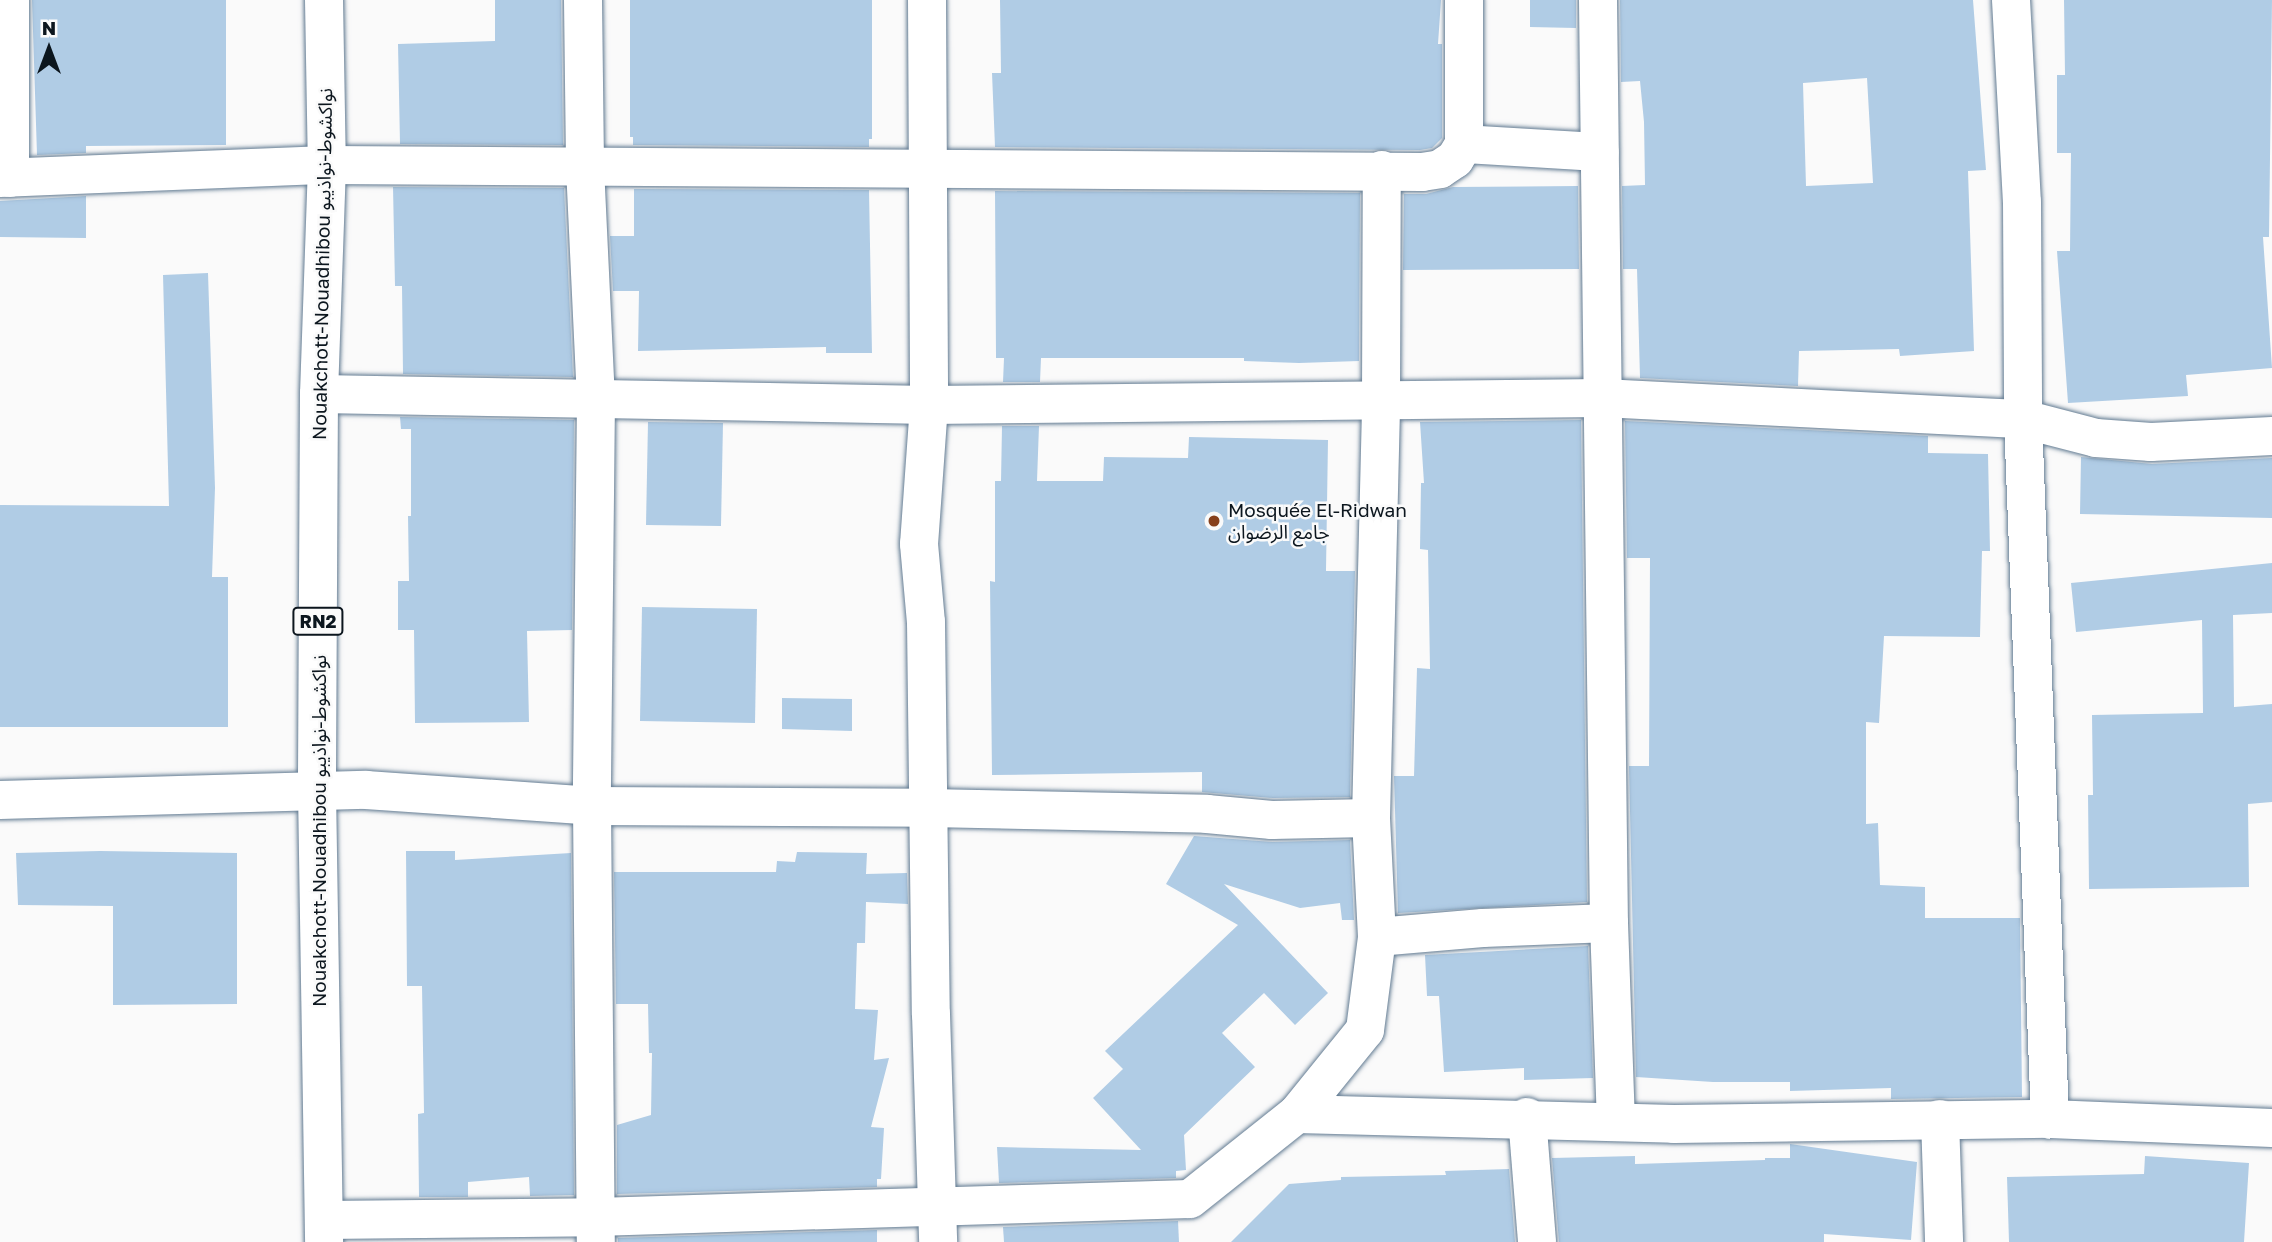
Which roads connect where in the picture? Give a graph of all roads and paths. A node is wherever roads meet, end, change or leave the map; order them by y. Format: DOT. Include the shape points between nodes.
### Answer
graph roads {
  1 [pos="10,0"];
  2 [pos="324,0"];
  3 [pos="583,0"];
  4 [pos="927,0"];
  5 [pos="1464,0"];
  6 [pos="1598,0"];
  7 [pos="2011,0"];
  8 [pos="1464,144"];
  9 [pos="1600,152"];
  10 [pos="327,165"];
  11 [pos="585,167"];
  12 [pos="927,168"];
  13 [pos="1382,170"];
  14 [pos="5,178"];
  15 [pos="319,394"];
  16 [pos="1602,398"];
  17 [pos="596,399"];
  18 [pos="1381,400"];
  19 [pos="929,405"];
  20 [pos="2023,419"];
  21 [pos="2272,436"];
  22 [pos="317,790"];
  23 [pos="0,800"];
  24 [pos="592,806"];
  25 [pos="929,808"];
  26 [pos="1371,818"];
  27 [pos="1609,923"];
  28 [pos="1377,937"];
  29 [pos="1297,1114"];
  30 [pos="1527,1118"];
  31 [pos="1940,1119"];
  32 [pos="2050,1119"];
  33 [pos="1616,1122"];
  34 [pos="2272,1128"];
  35 [pos="937,1225"];
  36 [pos="596,1229"];
  37 [pos="324,1231"];
  38 [pos="1537,1242"];
  39 [pos="1944,1242"];
  1 -- 14 [label="main road"];
  2 -- 10 [label="main road, Nouakchott-Nouadhibou نواكشوط-نواذيبو / RN2"];
  3 -- 11 [label="main road"];
  4 -- 12 [label="main road"];
  5 -- 8 [label="main road"];
  6 -- 9 [label="main road"];
  7 -- 20 [label="main road" via="2022,202"];
  8 -- 9 [label="main road"];
  8 -- 13 [label="main road" via="1455,159 1440,169"];
  9 -- 16 [label="main road"];
  10 -- 11 [label="main road"];
  10 -- 14 [label="main road"];
  10 -- 15 [label="main road, Nouakchott-Nouadhibou نواكشوط-نواذيبو / RN2"];
  11 -- 12 [label="main road"];
  11 -- 17 [label="main road"];
  12 -- 13 [label="main road"];
  12 -- 19 [label="main road"];
  13 -- 18 [label="main road"];
  15 -- 17 [label="main road"];
  15 -- 22 [label="main road, Nouakchott-Nouadhibou نواكشوط-نواذيبو / RN2"];
  16 -- 18 [label="main road"];
  16 -- 20 [label="main road"];
  16 -- 27 [label="main road"];
  17 -- 19 [label="main road"];
  17 -- 24 [label="main road"];
  18 -- 19 [label="main road"];
  18 -- 26 [label="main road"];
  19 -- 25 [label="main road" via="919,544 926,622"];
  20 -- 21 [label="main road" via="2096,438 2137,441"];
  20 -- 32 [label="main road"];
  22 -- 23 [label="main road"];
  22 -- 24 [label="main road"];
  22 -- 37 [label="main road, Nouakchott-Nouadhibou نواكشوط-نواذيبو / RN2"];
  24 -- 25 [label="main road"];
  24 -- 36 [label="main road"];
  25 -- 26 [label="main road" via="1207,814 1272,820"];
  25 -- 35 [label="main road"];
  26 -- 28 [label="main road"];
  27 -- 28 [label="main road"];
  27 -- 33 [label="main road"];
  28 -- 29 [label="main road" via="1365,1030"];
  29 -- 30 [label="main road"];
  29 -- 35 [label="main road" via="1191,1199"];
  30 -- 33 [label="main road"];
  30 -- 38 [label="main road"];
  31 -- 32 [label="main road"];
  31 -- 33 [label="main road"];
  31 -- 39 [label="main road"];
  32 -- 34 [label="main road"];
  35 -- 36 [label="main road"];
  36 -- 37 [label="main road"];
}
